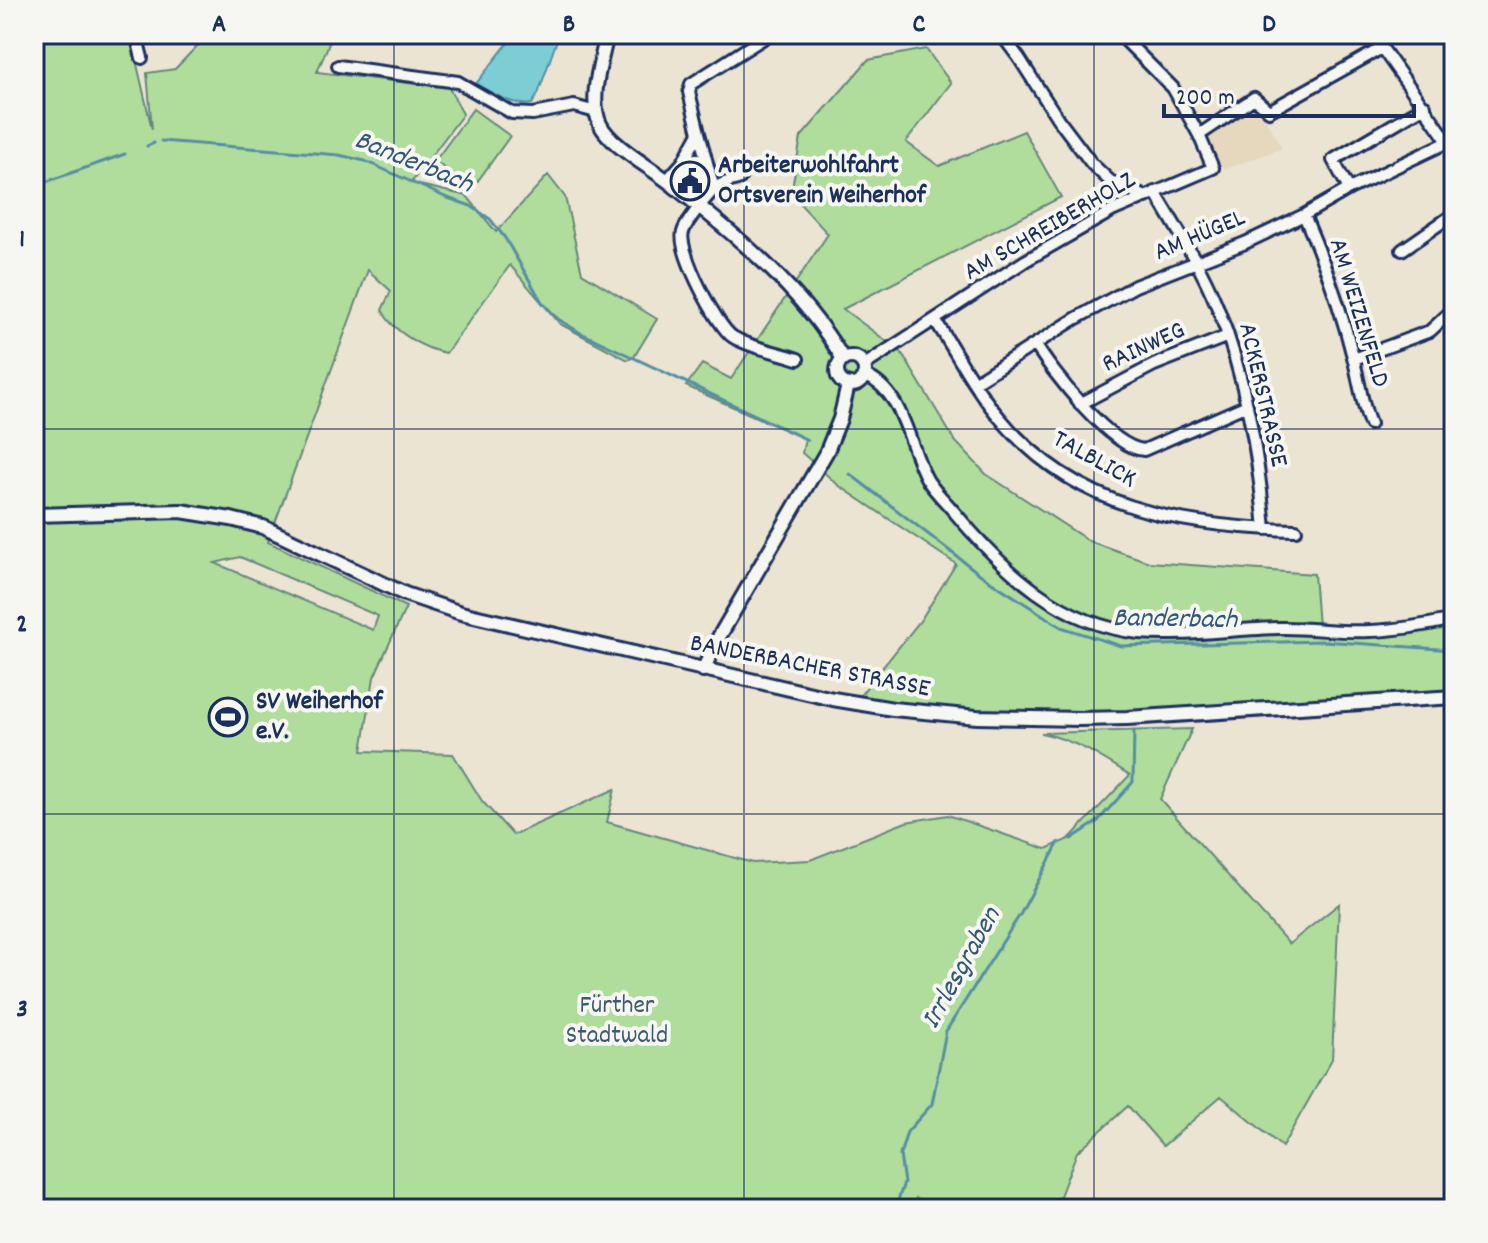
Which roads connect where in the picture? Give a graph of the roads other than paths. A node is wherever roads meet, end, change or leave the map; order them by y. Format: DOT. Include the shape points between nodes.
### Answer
graph roads {
  1 [pos="136,34"];
  2 [pos="607,34"];
  3 [pos="770,34"];
  4 [pos="1001,34"];
  5 [pos="1119,34"];
  6 [pos="1369,34"];
  7 [pos="1382,48"];
  8 [pos="142,58"];
  9 [pos="338,66"];
  10 [pos="1425,106"];
  11 [pos="596,112"];
  12 [pos="699,133"];
  13 [pos="1199,135"];
  14 [pos="1451,146"];
  15 [pos="705,157"];
  16 [pos="683,162"];
  17 [pos="740,178"];
  18 [pos="667,180"];
  19 [pos="714,189"];
  20 [pos="1349,189"];
  21 [pos="1150,194"];
  22 [pos="700,207"];
  23 [pos="1454,214"];
  24 [pos="1304,215"];
  25 [pos="1402,250"];
  26 [pos="1197,263"];
  27 [pos="1454,309"];
  28 [pos="935,320"];
  29 [pos="1228,336"];
  30 [pos="1035,344"];
  31 [pos="798,359"];
  32 [pos="843,359"];
  33 [pos="1354,359"];
  34 [pos="864,370"];
  35 [pos="975,382"];
  36 [pos="848,385"];
  37 [pos="1080,404"];
  38 [pos="1247,405"];
  39 [pos="1370,424"];
  40 [pos="34,515"];
  41 [pos="1265,529"];
  42 [pos="1296,530"];
  43 [pos="1454,619"];
  44 [pos="703,670"];
  45 [pos="1454,697"];
  1 -- 8 [label="street"];
  2 -- 11 [label="street"];
  3 -- 12 [label="street" via="691,84"];
  4 -- 21 [label="street" via="1092,164 1110,181"];
  5 -- 13 [label="street" via="1173,88"];
  6 -- 7 [label="street"];
  7 -- 10 [label="street"];
  7 -- 13 [label="street" via="1269,111 1254,98"];
  9 -- 11 [label="street" via="458,82 512,113 574,106"];
  10 -- 14 [label="street"];
  10 -- 20 [label="street" via="1333,160"];
  11 -- 18 [label="street" via="600,127 614,141"];
  12 -- 15 [label="street"];
  12 -- 16 [label="street"];
  13 -- 21 [label="street, AM SCHREIBERHOLZ" via="1213,168"];
  14 -- 20 [label="street, AM HÜGEL"];
  15 -- 16 [label="street"];
  15 -- 19 [label="street"];
  16 -- 18 [label="street"];
  17 -- 19 [label="street"];
  18 -- 22 [label="street"];
  19 -- 22 [label="street"];
  20 -- 24 [label="street, AM HÜGEL"];
  21 -- 26 [label="street, ACKERSTRASSE"];
  21 -- 28 [label="street, AM SCHREIBERHOLZ" via="1025,261"];
  22 -- 31 [label="street" via="683,240 721,326 732,337"];
  22 -- 32 [label="street" via="791,288"];
  23 -- 25 [label="street"];
  24 -- 26 [label="street, AM HÜGEL"];
  24 -- 33 [label="street, AM WEIZENFELD"];
  26 -- 29 [label="street, ACKERSTRASSE"];
  26 -- 30 [label="street, AM HÜGEL" via="1135,286"];
  27 -- 33 [label="street" via="1430,331"];
  28 -- 34 [label="street, AM SCHREIBERHOLZ"];
  28 -- 35 [label="street, TALBLICK"];
  29 -- 37 [label="street, RAINWEG" via="1154,365"];
  29 -- 38 [label="street, ACKERSTRASSE"];
  30 -- 35 [label="street, AM HÜGEL"];
  30 -- 37 [label="street"];
  32 -- 34 [label="street" via="855,358"];
  32 -- 36 [label="street" via="837,374"];
  33 -- 39 [label="street, AM WEIZENFELD"];
  34 -- 36 [label="street" via="856,384"];
  34 -- 43 [label="street" via="909,430 929,482 1021,582 1071,614 1156,634 1287,628 1370,631"];
  35 -- 41 [label="street, TALBLICK" via="1024,445 1093,491 1172,518"];
  36 -- 44 [label="street" via="827,451"];
  37 -- 38 [label="street" via="1129,445 1144,450"];
  38 -- 41 [label="street, ACKERSTRASSE"];
  40 -- 44 [label="street, BANDERBACHER STRASSE" via="181,511 231,519 292,539 432,604"];
  41 -- 42 [label="street, TALBLICK"];
  44 -- 45 [label="street, BANDERBACHER STRASSE" via="833,699 1004,718 1127,718"];
}
